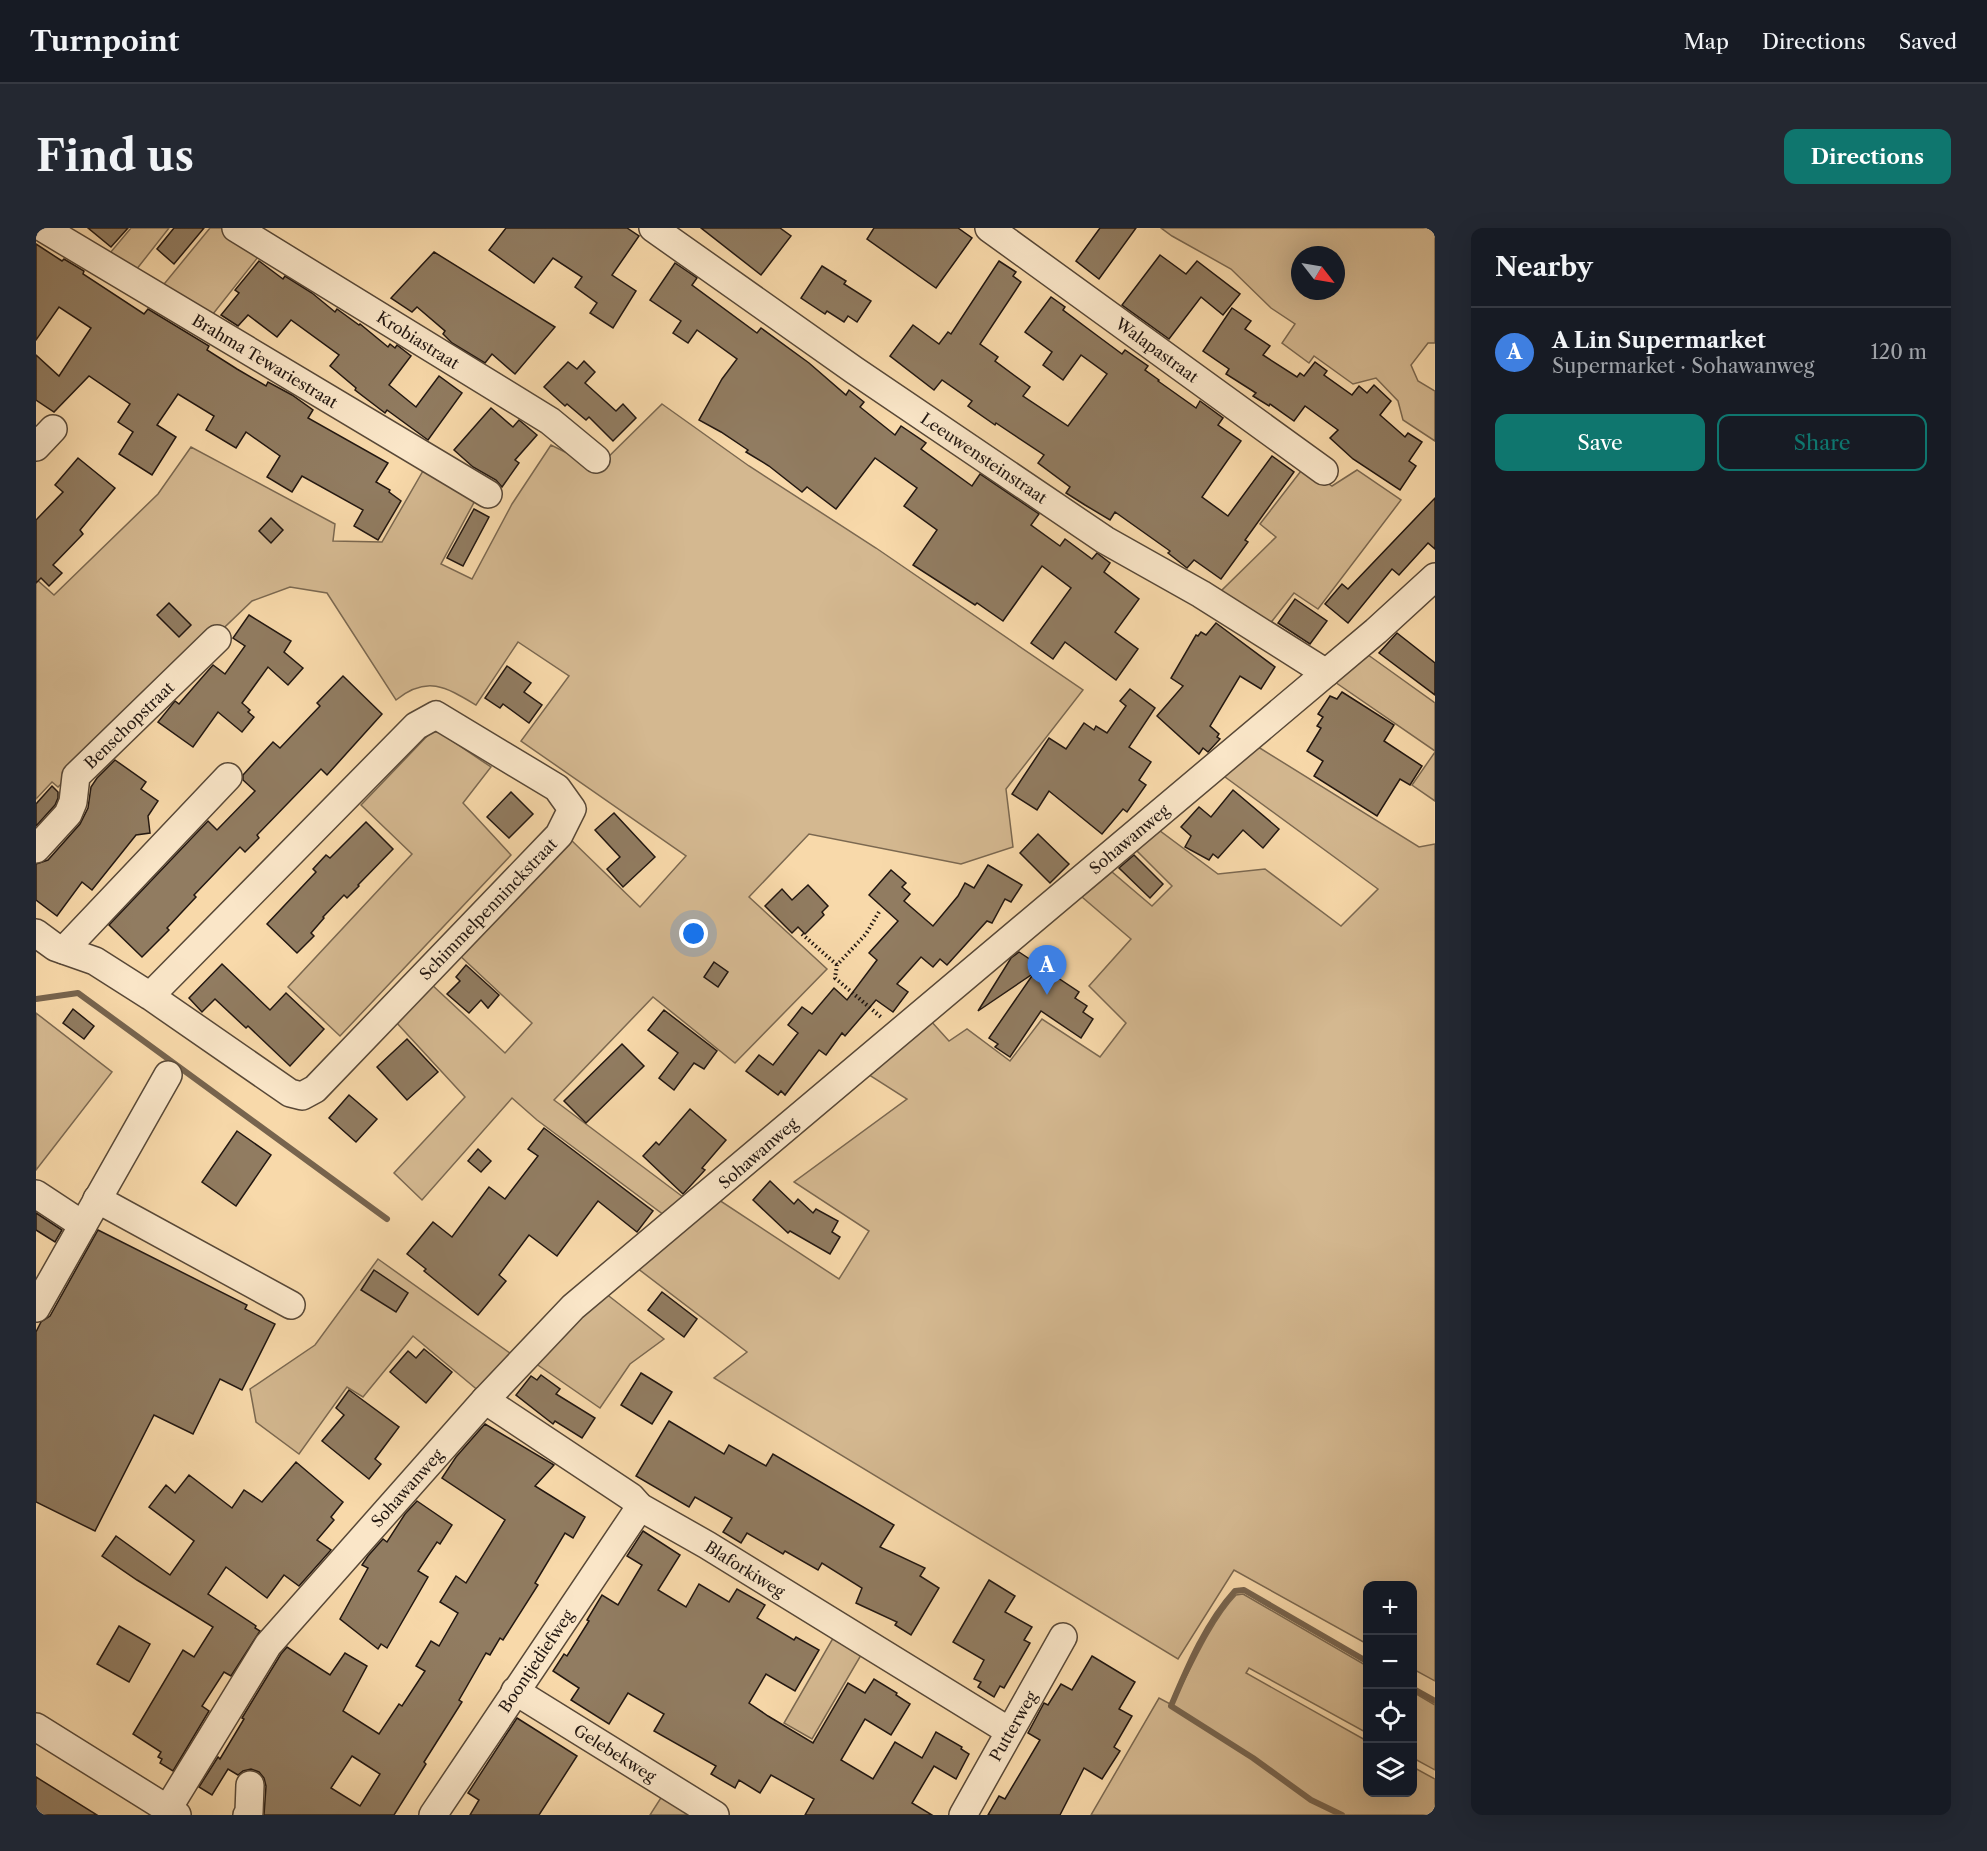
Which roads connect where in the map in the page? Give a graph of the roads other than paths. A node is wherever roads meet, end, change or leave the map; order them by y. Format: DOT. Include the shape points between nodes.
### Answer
graph roads {
  1 [pos="43,228"];
  2 [pos="236,228"];
  3 [pos="653,228"];
  4 [pos="989,228"];
  5 [pos="596,459"];
  6 [pos="1324,471"];
  7 [pos="488,494"];
  8 [pos="1435,577"];
  9 [pos="217,639"];
  10 [pos="1326,673"];
  11 [pos="228,777"];
  12 [pos="36,849"];
  13 [pos="36,933"];
  14 [pos="63,950"];
  15 [pos="150,996"];
  16 [pos="168,1075"];
  17 [pos="36,1194"];
  18 [pos="97,1199"];
  19 [pos="83,1225"];
  20 [pos="291,1305"];
  21 [pos="36,1308"];
  22 [pos="485,1400"];
  23 [pos="640,1507"];
  24 [pos="1063,1638"];
  25 [pos="515,1691"];
  26 [pos="36,1727"];
  27 [pos="1009,1731"];
  28 [pos="250,1785"];
  29 [pos="172,1812"];
  30 [pos="247,1815"];
  31 [pos="433,1815"];
  32 [pos="715,1815"];
  33 [pos="963,1815"];
  1 -- 7 [label="street, Brahma Tewariestraat"];
  2 -- 5 [label="street, Krobiastraat" via="550,421"];
  3 -- 10 [label="street, Leeuwensteinstraat" via="1105,540 1201,594"];
  4 -- 6 [label="street, Walapastraat"];
  8 -- 10 [label="street, Sohawanweg"];
  9 -- 12 [label="street, Benschopstraat" via="76,776 68,814"];
  10 -- 22 [label="street, Sohawanweg" via="573,1307"];
  11 -- 14 [label="street"];
  13 -- 14 [label="street, Schimmelpenninckstraat"];
  14 -- 15 [label="street, Schimmelpenninckstraat" via="95,961"];
  15 -- 15 [label="street, Schimmelpenninckstraat" via="416,726 436,715 557,788 572,809 559,835 315,1089 302,1096 290,1093"];
  16 -- 18 [label="street"];
  17 -- 19 [label="street"];
  18 -- 19 [label="street"];
  18 -- 20 [label="street"];
  19 -- 21 [label="street"];
  22 -- 23 [label="street, Blaforkiweg" via="631,1497"];
  22 -- 29 [label="street, Sohawanweg" via="268,1645"];
  23 -- 25 [label="street, Boontjediefweg"];
  23 -- 27 [label="street, Blaforkiweg"];
  24 -- 27 [label="street, Putterweg"];
  25 -- 31 [label="street, Boontjediefweg"];
  25 -- 32 [label="street, Gelebekweg"];
  26 -- 29 [label="street"];
  27 -- 33 [label="street, Putterweg"];
  28 -- 30 [label="street"];
}
